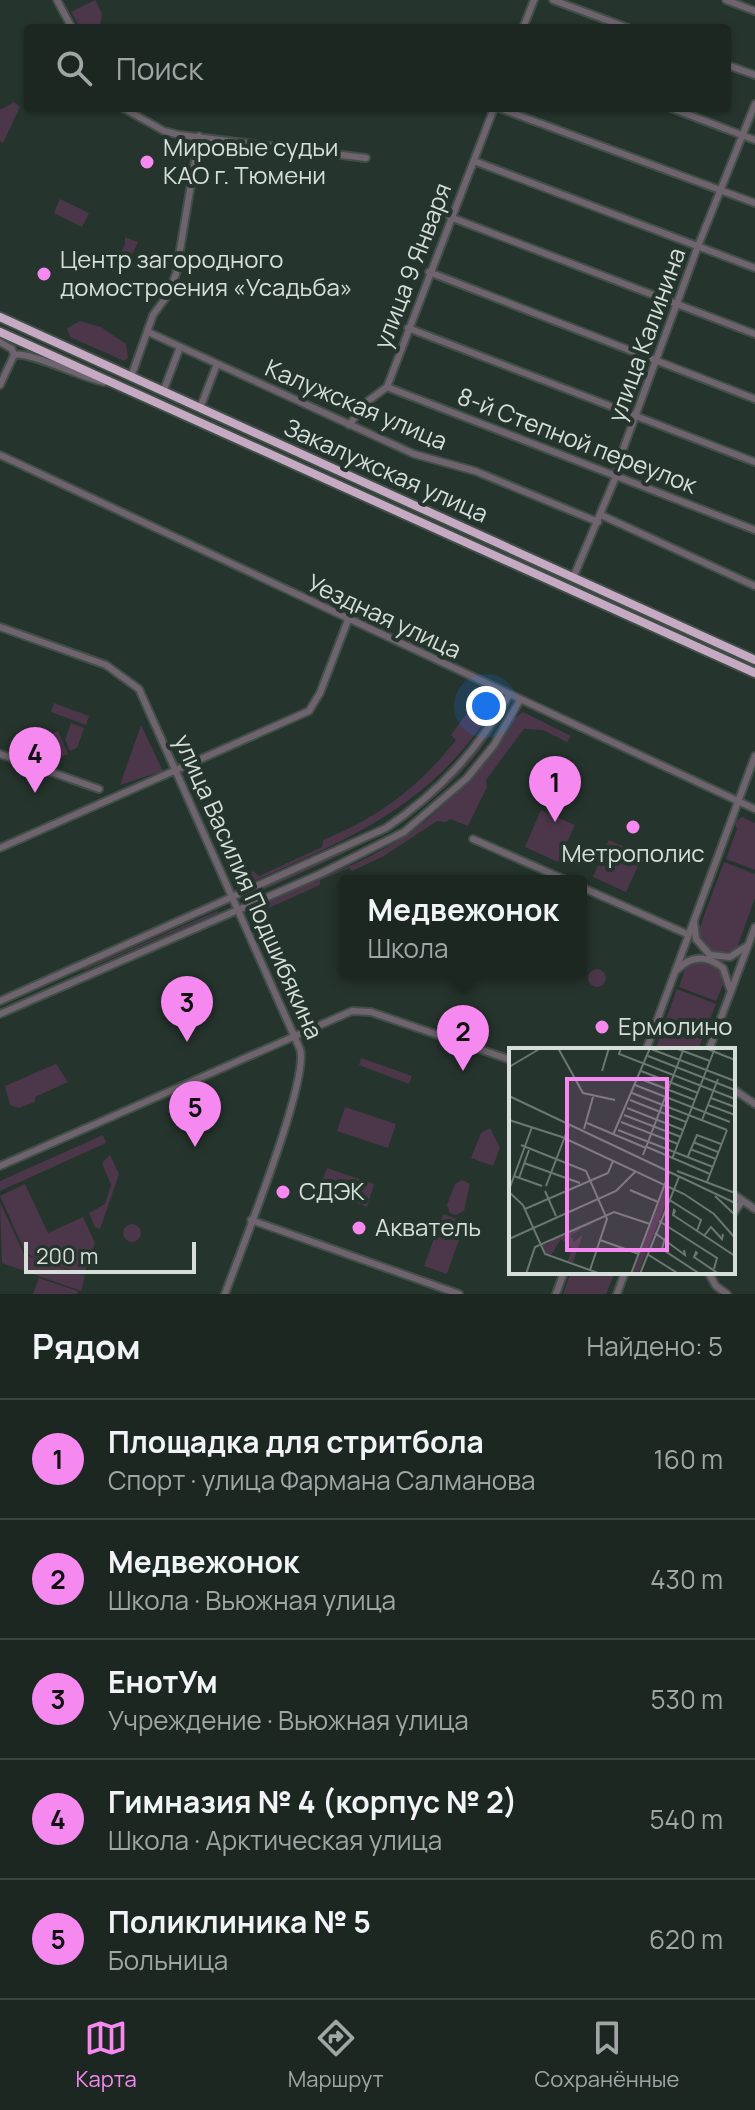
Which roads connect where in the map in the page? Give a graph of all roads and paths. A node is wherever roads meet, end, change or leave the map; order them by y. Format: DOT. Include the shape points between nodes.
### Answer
graph roads {
  1 [pos="57,0"];
  2 [pos="534,0"];
  3 [pos="553,0"];
  4 [pos="726,0"];
  5 [pos="755,11"];
  6 [pos="70,24"];
  7 [pos="525,24"];
  8 [pos="617,24"];
  9 [pos="731,66"];
  10 [pos="755,75"];
  11 [pos="755,104"];
  12 [pos="130,112"];
  13 [pos="494,112"];
  14 [pos="507,112"];
  15 [pos="681,112"];
  16 [pos="199,136"];
  17 [pos="743,136"];
  18 [pos="755,140"];
  19 [pos="366,158"];
  20 [pos="474,161"];
  21 [pos="720,189"];
  22 [pos="755,203"];
  23 [pos="450,217"];
  24 [pos="698,246"];
  25 [pos="755,268"];
  26 [pos="429,272"];
  27 [pos="678,304"];
  28 [pos="0,317"];
  29 [pos="408,328"];
  30 [pos="0,332"];
  31 [pos="148,332"];
  32 [pos="755,334"];
  33 [pos="0,342"];
  34 [pos="180,347"];
  35 [pos="14,355"];
  36 [pos="657,360"];
  37 [pos="217,364"];
  38 [pos="131,377"];
  39 [pos="2,382"];
  40 [pos="118,384"];
  41 [pos="387,387"];
  42 [pos="163,392"];
  43 [pos="755,399"];
  44 [pos="200,408"];
  45 [pos="638,415"];
  46 [pos="349,425"];
  47 [pos="0,455"];
  48 [pos="755,462"];
  49 [pos="617,474"];
  50 [pos="600,518"];
  51 [pos="755,530"];
  52 [pos="573,578"];
  53 [pos="755,586"];
  54 [pos="348,620"];
  55 [pos="0,627"];
  56 [pos="755,660"];
  57 [pos="755,673"];
  58 [pos="509,695"];
  59 [pos="520,700"];
  60 [pos="0,754"];
  61 [pos="755,756"];
  62 [pos="177,770"];
  63 [pos="99,789"];
  64 [pos="738,801"];
  65 [pos="755,809"];
  66 [pos="473,839"];
  67 [pos="0,848"];
  68 [pos="554,875"];
  69 [pos="587,890"];
  70 [pos="233,898"];
  71 [pos="239,910"];
  72 [pos="694,917"];
  73 [pos="755,927"];
  74 [pos="687,934"];
  75 [pos="749,944"];
  76 [pos="83,965"];
  77 [pos="64,973"];
  78 [pos="673,974"];
  79 [pos="88,976"];
  80 [pos="68,984"];
  81 [pos="730,993"];
  82 [pos="0,1001"];
  83 [pos="0,1014"];
  84 [pos="295,1036"];
  85 [pos="647,1048"];
  86 [pos="710,1048"];
  87 [pos="509,1059"];
  88 [pos="735,1090"];
  89 [pos="755,1104"];
  90 [pos="0,1166"];
  91 [pos="735,1196"];
  92 [pos="742,1201"];
  93 [pos="755,1209"];
  94 [pos="735,1211"];
  95 [pos="251,1220"];
  96 [pos="563,1274"];
  97 [pos="624,1274"];
  98 [pos="709,1274"];
  99 [pos="225,1294"];
  100 [pos="459,1294"];
  101 [pos="556,1294"];
  102 [pos="617,1294"];
  103 [pos="727,1294"];
  1 -- 6 [label="street"];
  2 -- 7 [label="street"];
  3 -- 8 [label="street"];
  4 -- 5 [label="street"];
  9 -- 10 [label="street"];
  11 -- 17 [label="street, улица Калинина"];
  12 -- 16 [label="street" via="164,131"];
  13 -- 20 [label="street, улица 9 Января"];
  14 -- 21 [label="street"];
  15 -- 17 [label="street"];
  16 -- 19 [label="street"];
  16 -- 31 [label="street" via="176,274"];
  17 -- 18 [label="street"];
  17 -- 21 [label="street, улица Калинина"];
  20 -- 23 [label="street, улица 9 Января"];
  20 -- 24 [label="street"];
  21 -- 22 [label="street"];
  21 -- 24 [label="street, улица Калинина"];
  23 -- 26 [label="street, улица 9 Января"];
  23 -- 27 [label="street"];
  24 -- 25 [label="street"];
  24 -- 27 [label="street, улица Калинина"];
  26 -- 29 [label="street, улица 9 Января"];
  26 -- 36 [label="street"];
  27 -- 32 [label="street"];
  27 -- 36 [label="street, улица Калинина"];
  28 -- 38 [label="highway, Закалужская улица"];
  29 -- 41 [label="street, улица 9 Января"];
  29 -- 45 [label="street"];
  30 -- 40 [label="highway"];
  31 -- 34 [label="street, Калужская улица"];
  31 -- 38 [label="street"];
  33 -- 35 [label="street"];
  34 -- 37 [label="street, Калужская улица"];
  34 -- 42 [label="street"];
  35 -- 39 [label="street"];
  35 -- 40 [label="street" via="23,353 90,380"];
  36 -- 43 [label="street"];
  36 -- 45 [label="street, улица Калинина"];
  37 -- 44 [label="street"];
  37 -- 46 [label="street, Калужская улица"];
  38 -- 42 [label="highway, Закалужская улица"];
  40 -- 57 [label="highway"];
  41 -- 46 [label="street, улица 9 Января"];
  41 -- 49 [label="street, 8-й Степной переулок"];
  42 -- 44 [label="highway, Закалужская улица"];
  44 -- 52 [label="highway, Закалужская улица"];
  45 -- 48 [label="street"];
  45 -- 49 [label="street, улица Калинина"];
  46 -- 50 [label="street, Калужская улица" via="414,454"];
  47 -- 54 [label="street, Уездная улица"];
  49 -- 50 [label="street, улица Калинина"];
  49 -- 51 [label="street, 8-й Степной переулок"];
  50 -- 52 [label="street, улица Калинина"];
  50 -- 53 [label="street, Калужская улица"];
  52 -- 56 [label="highway, Закалужская улица"];
  54 -- 58 [label="street, Уездная улица"];
  54 -- 62 [label="street" via="313,708"];
  55 -- 62 [label="street, улица Василия Подшибякина" via="106,665 132,680"];
  58 -- 59 [label="street, Уездная улица"];
  58 -- 70 [label="street" via="468,759 414,809 352,845"];
  59 -- 64 [label="street, Уездная улица"];
  59 -- 71 [label="street" via="494,745 427,815 372,850"];
  60 -- 63 [label="street"];
  61 -- 64 [label="street"];
  62 -- 67 [label="street"];
  62 -- 70 [label="street, улица Василия Подшибякина"];
  64 -- 65 [label="street, Уездная улица"];
  64 -- 72 [label="street"];
  66 -- 68 [label="street"];
  69 -- 74 [label="street"];
  70 -- 71 [label="street, улица Василия Подшибякина"];
  70 -- 76 [label="street"];
  71 -- 79 [label="street"];
  71 -- 84 [label="street, улица Василия Подшибякина"];
  72 -- 74 [label="street"];
  72 -- 75 [label="street" via="696,939 710,955 730,957"];
  73 -- 75 [label="street"];
  74 -- 78 [label="street"];
  75 -- 81 [label="street"];
  76 -- 77 [label="street"];
  76 -- 79 [label="street" via="80,975"];
  77 -- 80 [label="street" via="73,977"];
  77 -- 82 [label="street"];
  78 -- 81 [label="street" via="689,959 708,959 723,968"];
  78 -- 85 [label="street"];
  79 -- 80 [label="street"];
  80 -- 83 [label="street"];
  81 -- 86 [label="street"];
  84 -- 87 [label="street" via="362,1010"];
  84 -- 90 [label="street"];
  84 -- 95 [label="street, улица Василия Подшибякина" via="303,1070"];
  88 -- 89 [label="street"];
  91 -- 92 [label="street"];
  92 -- 93 [label="street"];
  92 -- 94 [label="street"];
  95 -- 99 [label="street, улица Василия Подшибякина"];
  95 -- 100 [label="street"];
  96 -- 101 [label="street"];
  97 -- 102 [label="street"];
  98 -- 103 [label="street"];
}
